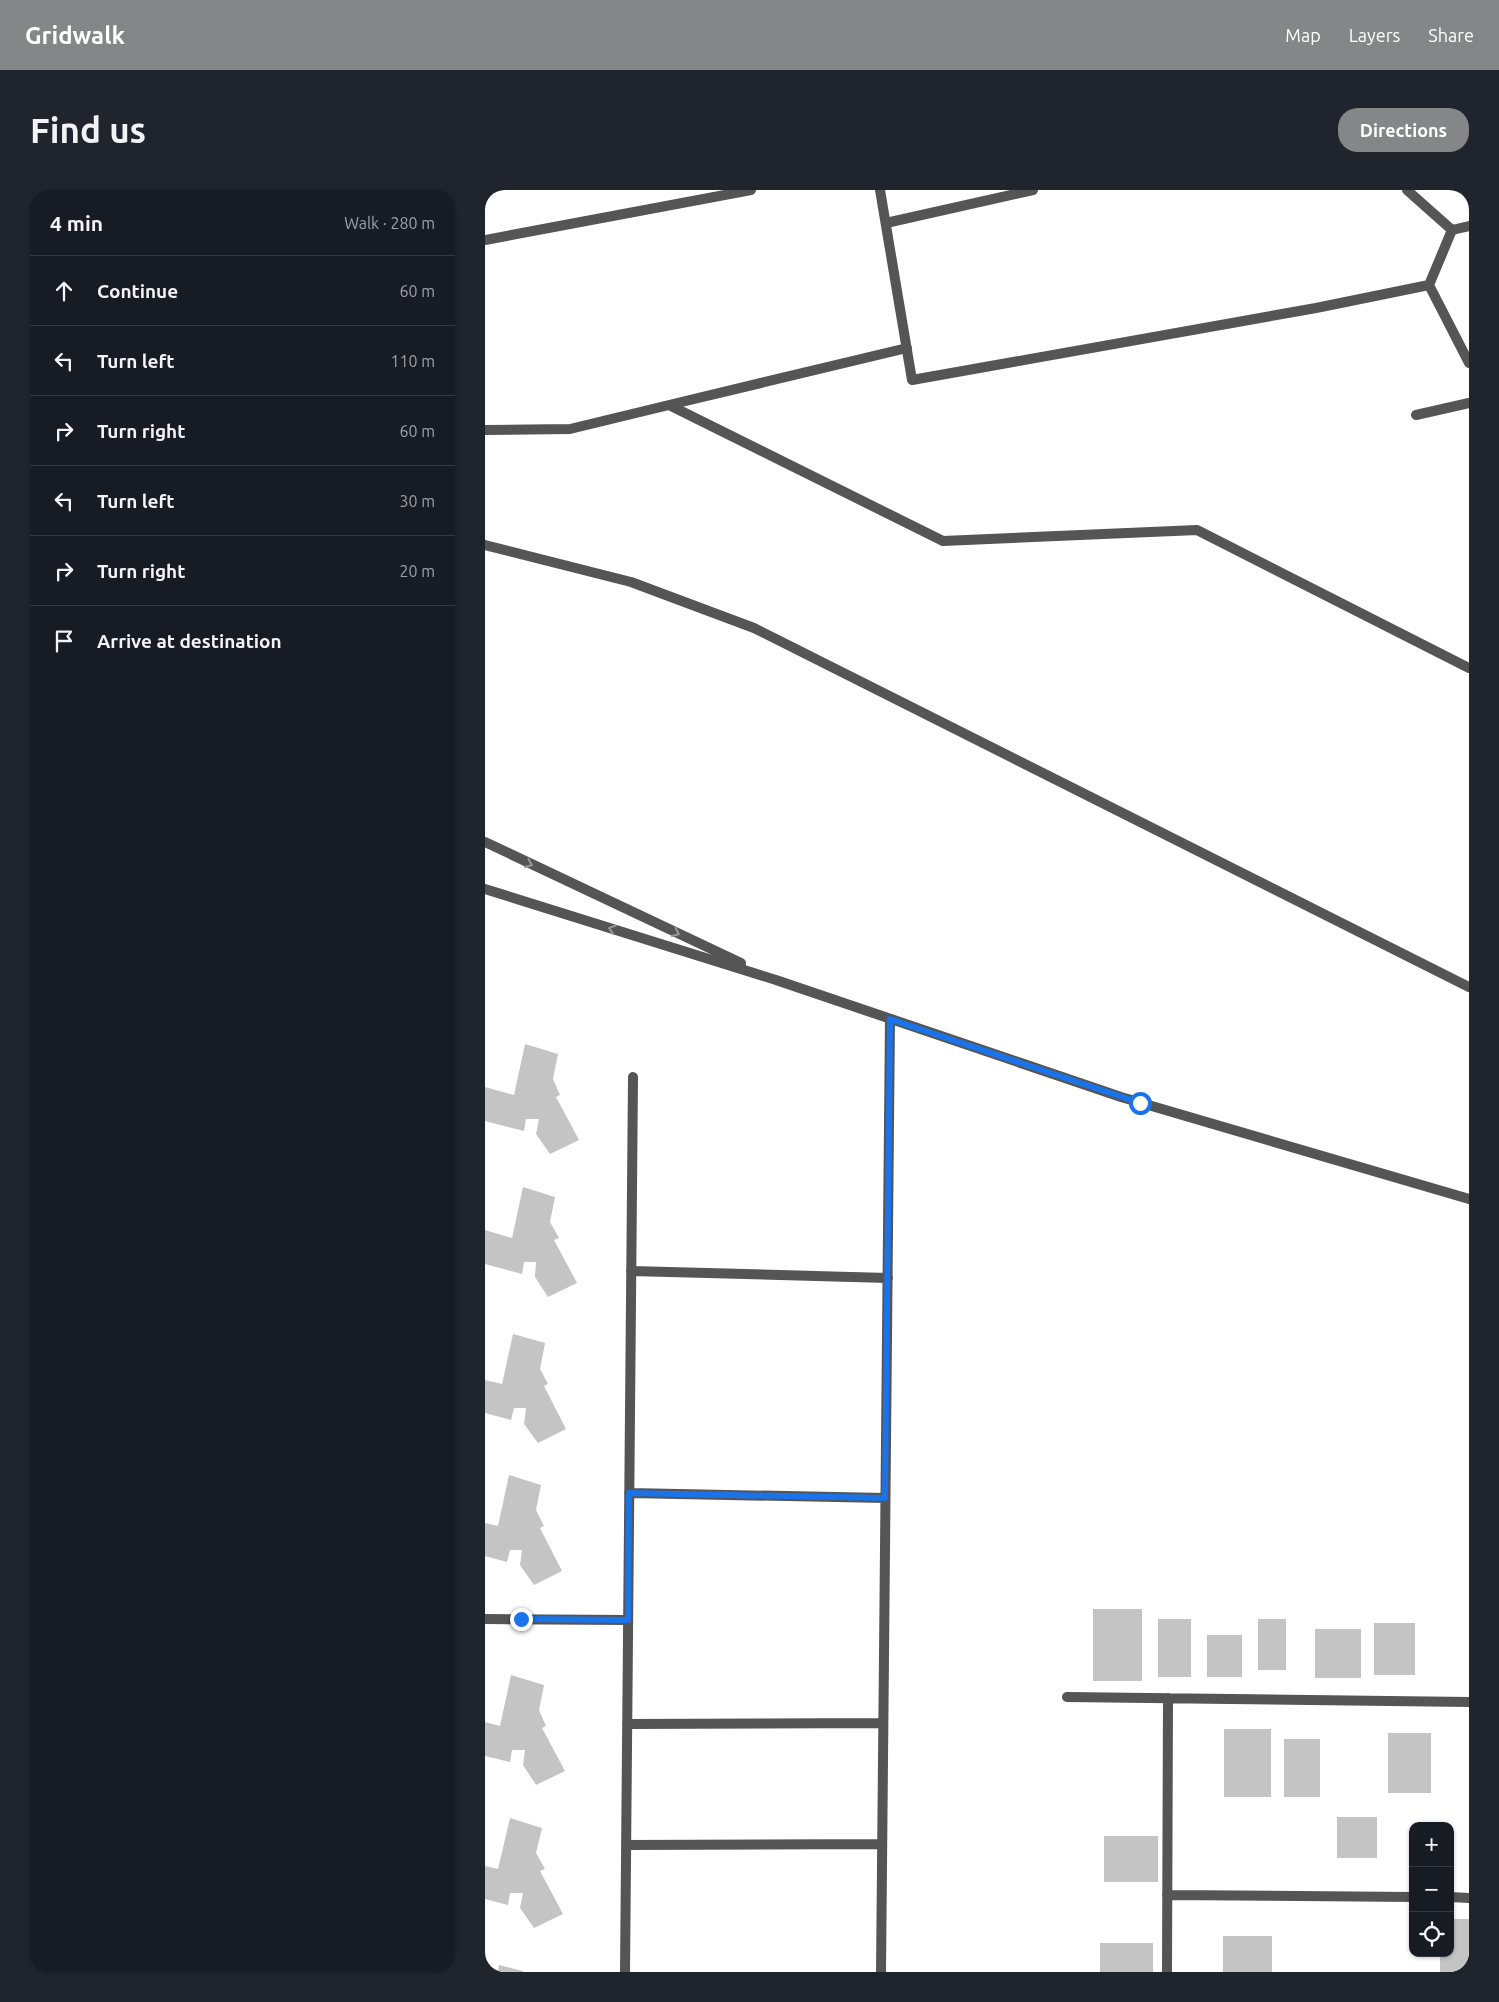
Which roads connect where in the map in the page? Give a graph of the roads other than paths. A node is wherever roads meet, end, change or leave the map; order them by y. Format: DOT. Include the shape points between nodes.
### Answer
graph roads {
  1 [pos="751,190"];
  2 [pos="880,190"];
  3 [pos="1033,190"];
  4 [pos="1407,190"];
  5 [pos="886,223"];
  6 [pos="1469,226"];
  7 [pos="1452,230"];
  8 [pos="485,240"];
  9 [pos="1429,285"];
  10 [pos="907,348"];
  11 [pos="1469,363"];
  12 [pos="1469,403"];
  13 [pos="669,405"];
  14 [pos="1416,415"];
  15 [pos="485,430"];
  16 [pos="485,545"];
  17 [pos="1469,668"];
  18 [pos="485,842"];
  19 [pos="485,889"];
  20 [pos="776,980"];
  21 [pos="1469,987"];
  22 [pos="890,1019"];
  23 [pos="633,1077"];
  24 [pos="1469,1199"];
  25 [pos="631,1271"];
  26 [pos="888,1278"];
  27 [pos="629,1493"];
  28 [pos="885,1498"];
  29 [pos="485,1619"];
  30 [pos="628,1620"];
  31 [pos="1067,1697"];
  32 [pos="1168,1698"];
  33 [pos="1469,1702"];
  34 [pos="883,1723"];
  35 [pos="627,1724"];
  36 [pos="882,1844"];
  37 [pos="626,1845"];
  38 [pos="1167,1895"];
  39 [pos="1409,1897"];
  40 [pos="1454,1898"];
  41 [pos="1469,1898"];
  42 [pos="625,1972"];
  43 [pos="881,1972"];
  44 [pos="1167,1972"];
  1 -- 8 [label="street"];
  2 -- 5 [label="street"];
  3 -- 5 [label="street"];
  4 -- 7 [label="street"];
  5 -- 10 [label="street"];
  6 -- 7 [label="street"];
  7 -- 9 [label="street"];
  9 -- 10 [label="street" via="912,380"];
  9 -- 11 [label="street"];
  10 -- 13 [label="street"];
  12 -- 14 [label="street"];
  13 -- 15 [label="street" via="570,428"];
  13 -- 17 [label="street" via="943,541 1197,530"];
  16 -- 21 [label="street" via="631,582 754,628"];
  18 -- 20 [label="street, one-way"];
  20 -- 19 [label="street, one-way"];
  20 -- 22 [label="street"];
  22 -- 24 [label="street" via="1121,1097"];
  22 -- 26 [label="street"];
  23 -- 25 [label="street"];
  25 -- 26 [label="street"];
  25 -- 27 [label="street"];
  26 -- 28 [label="street"];
  27 -- 28 [label="street"];
  27 -- 30 [label="street"];
  28 -- 34 [label="street"];
  29 -- 30 [label="street"];
  30 -- 35 [label="street"];
  31 -- 32 [label="street"];
  32 -- 33 [label="street"];
  32 -- 38 [label="street"];
  34 -- 35 [label="street"];
  34 -- 36 [label="street"];
  35 -- 37 [label="street"];
  36 -- 37 [label="street"];
  36 -- 43 [label="street"];
  37 -- 42 [label="street"];
  38 -- 39 [label="street"];
  38 -- 44 [label="street"];
  40 -- 41 [label="street"];
}
